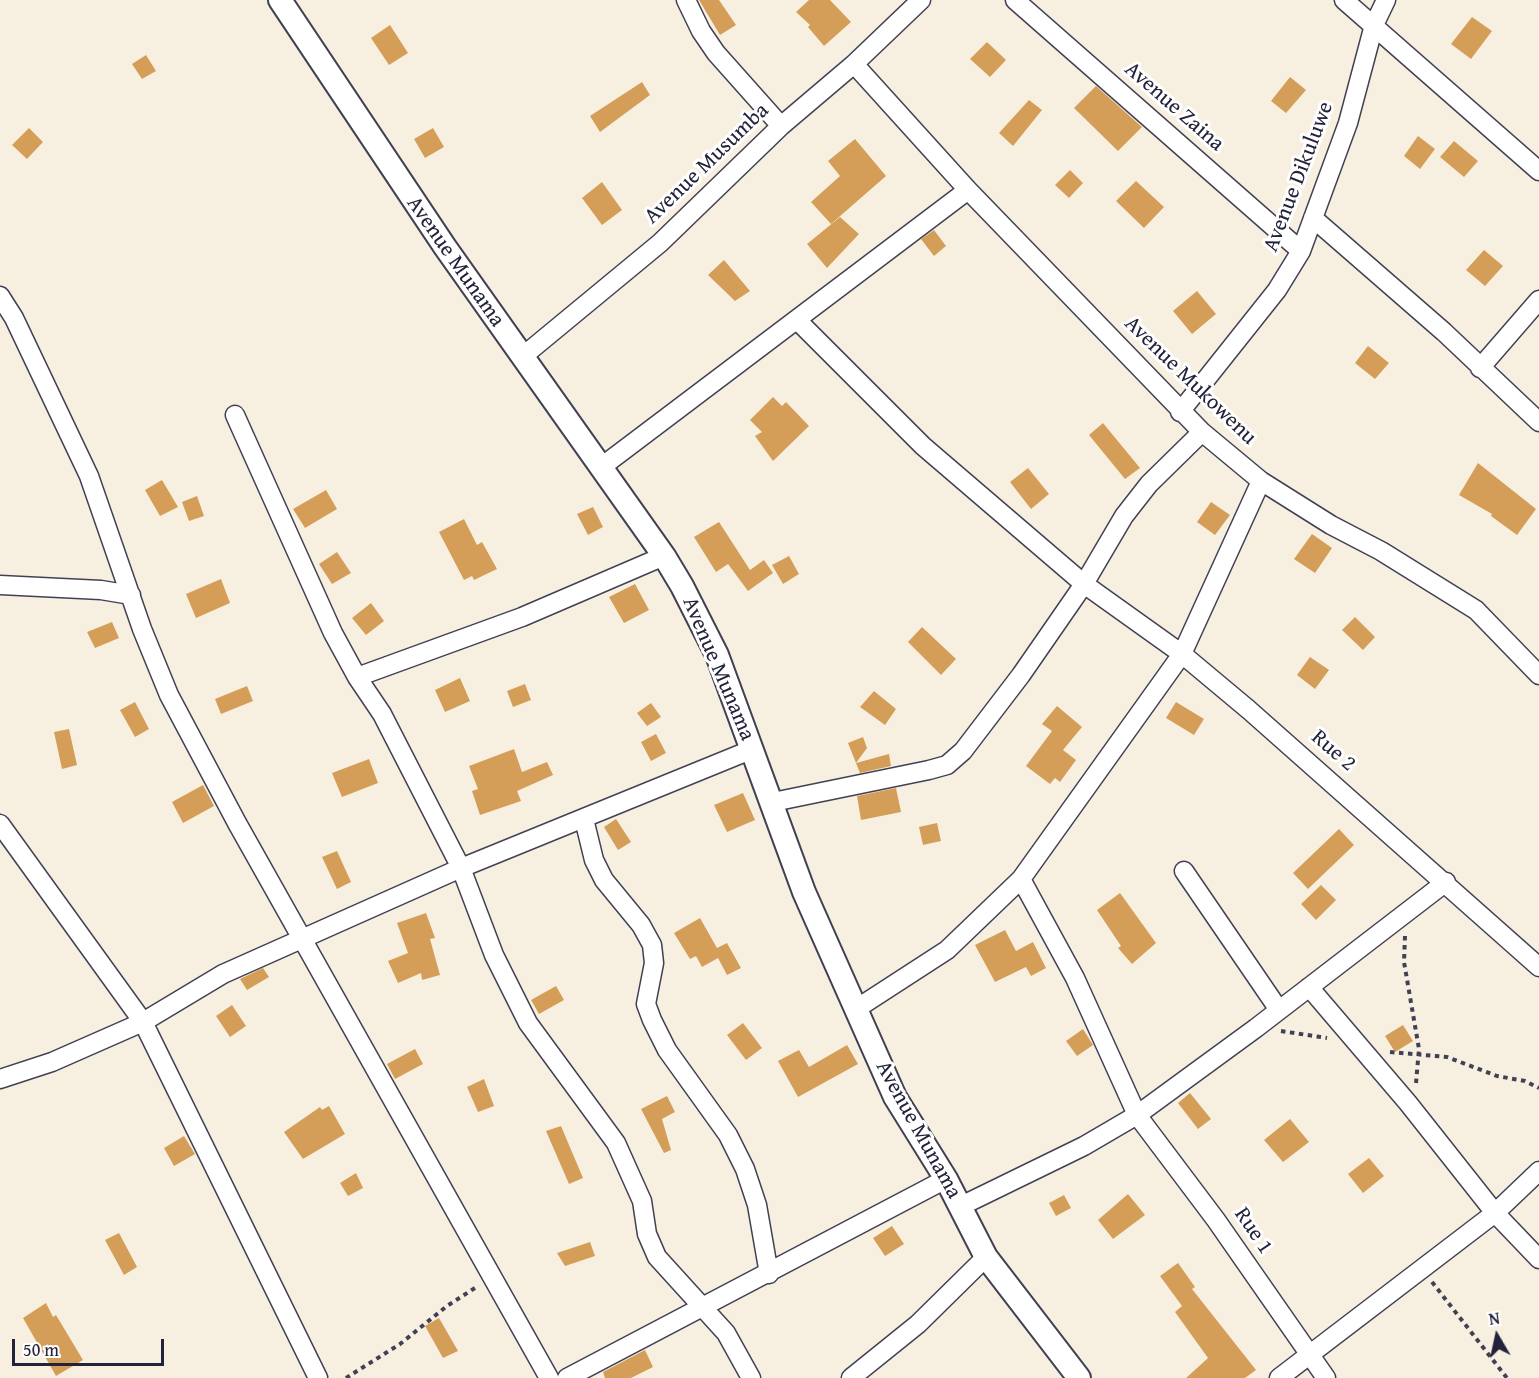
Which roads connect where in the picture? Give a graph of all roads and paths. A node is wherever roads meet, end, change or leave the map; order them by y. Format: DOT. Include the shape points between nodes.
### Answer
graph roads {
  1 [pos="280,0"];
  2 [pos="686,0"];
  3 [pos="921,0"];
  4 [pos="1015,0"];
  5 [pos="1344,0"];
  6 [pos="1386,0"];
  7 [pos="1374,25"];
  8 [pos="854,64"];
  9 [pos="781,126"];
  10 [pos="1539,171"];
  11 [pos="968,190"];
  12 [pos="1313,218"];
  13 [pos="1301,251"];
  14 [pos="0,296"];
  15 [pos="1539,300"];
  16 [pos="798,321"];
  17 [pos="522,357"];
  18 [pos="1480,368"];
  19 [pos="1180,412"];
  20 [pos="235,415"];
  21 [pos="1539,422"];
  22 [pos="1202,432"];
  23 [pos="600,468"];
  24 [pos="1261,481"];
  25 [pos="663,556"];
  26 [pos="1084,584"];
  27 [pos="0,585"];
  28 [pos="131,595"];
  29 [pos="1182,654"];
  30 [pos="1539,675"];
  31 [pos="357,677"];
  32 [pos="753,749"];
  33 [pos="773,802"];
  34 [pos="584,819"];
  35 [pos="0,824"];
  36 [pos="461,868"];
  37 [pos="1184,871"];
  38 [pos="1021,879"];
  39 [pos="1446,882"];
  40 [pos="1405,914"];
  41 [pos="302,939"];
  42 [pos="1539,967"];
  43 [pos="1310,987"];
  44 [pos="856,1009"];
  45 [pos="1279,1010"];
  46 [pos="143,1022"];
  47 [pos="1256,1028"];
  48 [pos="1361,1047"];
  49 [pos="1418,1056"];
  50 [pos="0,1079"];
  51 [pos="1539,1088"];
  52 [pos="1408,1103"];
  53 [pos="1137,1114"];
  54 [pos="1539,1171"];
  55 [pos="946,1179"];
  56 [pos="961,1206"];
  57 [pos="1495,1213"];
  58 [pos="986,1257"];
  59 [pos="1539,1259"];
  60 [pos="1423,1269"];
  61 [pos="769,1274"];
  62 [pos="493,1276"];
  63 [pos="703,1308"];
  64 [pos="1309,1355"];
  65 [pos="318,1378"];
  66 [pos="346,1378"];
  67 [pos="549,1378"];
  68 [pos="567,1378"];
  69 [pos="751,1378"];
  70 [pos="851,1378"];
  71 [pos="1079,1378"];
  72 [pos="1279,1378"];
  73 [pos="1326,1378"];
  74 [pos="1507,1378"];
  1 -- 17 [label="street, Avenue Munama"];
  2 -- 9 [label="street" via="716,53"];
  3 -- 8 [label="street, Avenue Musumba"];
  4 -- 13 [label="street, Avenue Zaina"];
  5 -- 7 [label="street"];
  6 -- 7 [label="street, Avenue Dikuluwe"];
  7 -- 10 [label="street"];
  7 -- 12 [label="street, Avenue Dikuluwe" via="1348,123"];
  8 -- 9 [label="street, Avenue Musumba"];
  8 -- 11 [label="street, Avenue Mukowenu"];
  9 -- 17 [label="street, Avenue Musumba" via="660,243"];
  11 -- 16 [label="street"];
  11 -- 19 [label="street, Avenue Mukowenu"];
  12 -- 13 [label="street, Avenue Dikuluwe"];
  12 -- 18 [label="street"];
  13 -- 19 [label="street, Avenue Dikuluwe" via="1277,290"];
  14 -- 28 [label="street" via="89,476"];
  15 -- 18 [label="street"];
  16 -- 23 [label="street"];
  16 -- 26 [label="street, Rue 2" via="923,446"];
  17 -- 23 [label="street, Avenue Munama"];
  18 -- 21 [label="street"];
  19 -- 22 [label="street, Avenue Mukowenu"];
  20 -- 31 [label="street" via="333,633"];
  22 -- 24 [label="street, Avenue Mukowenu"];
  22 -- 26 [label="street" via="1149,483 1124,516"];
  23 -- 25 [label="street, Avenue Munama"];
  24 -- 29 [label="street"];
  24 -- 30 [label="street, Avenue Mukowenu" via="1476,610"];
  25 -- 31 [label="street" via="522,617"];
  25 -- 32 [label="street, Avenue Munama" via="717,655"];
  26 -- 29 [label="street, Rue 2"];
  26 -- 33 [label="street" via="1014,685 963,751 947,765"];
  27 -- 28 [label="street"];
  28 -- 41 [label="street" via="169,695"];
  29 -- 38 [label="street"];
  29 -- 39 [label="street, Rue 2"];
  31 -- 36 [label="street" via="382,714"];
  32 -- 33 [label="street, Avenue Munama"];
  32 -- 34 [label="street"];
  33 -- 44 [label="street, Avenue Munama" via="804,892"];
  34 -- 36 [label="street"];
  34 -- 61 [label="street" via="594,860 604,880 641,925 652,945 654,963 646,1004 652,1020 667,1050 728,1135 745,1169 757,1205"];
  35 -- 46 [label="street"];
  36 -- 41 [label="street"];
  36 -- 63 [label="street" via="494,955 528,1023 616,1143 642,1201 650,1247"];
  37 -- 45 [label="street"];
  38 -- 44 [label="street" via="947,950"];
  38 -- 53 [label="street, Rue 1" via="1075,978"];
  39 -- 40 [label="street"];
  39 -- 42 [label="street, Rue 2"];
  40 -- 43 [label="street"];
  40 -- 49 [label="path" via="1404,962"];
  41 -- 46 [label="street" via="223,974"];
  41 -- 62 [label="street"];
  43 -- 45 [label="street"];
  43 -- 48 [label="street"];
  44 -- 55 [label="street, Avenue Munama" via="895,1097"];
  45 -- 47 [label="street"];
  46 -- 50 [label="street" via="52,1062"];
  46 -- 65 [label="street"];
  47 -- 48 [label="path" via="1316,1035"];
  47 -- 53 [label="street"];
  48 -- 49 [label="path"];
  48 -- 52 [label="street"];
  49 -- 51 [label="path" via="1447,1057"];
  49 -- 52 [label="path" via="1416,1089"];
  52 -- 57 [label="street"];
  53 -- 56 [label="street" via="1084,1146"];
  53 -- 64 [label="street, Rue 1"];
  54 -- 57 [label="street"];
  55 -- 56 [label="street, Avenue Munama"];
  55 -- 61 [label="street"];
  56 -- 58 [label="street, Avenue Munama"];
  57 -- 59 [label="street"];
  57 -- 60 [label="street"];
  58 -- 70 [label="street" via="918,1324"];
  58 -- 71 [label="street, Avenue Munama"];
  60 -- 64 [label="street"];
  60 -- 74 [label="path"];
  61 -- 63 [label="street"];
  62 -- 66 [label="path"];
  62 -- 67 [label="street"];
  63 -- 68 [label="street"];
  63 -- 69 [label="street" via="726,1333"];
  64 -- 72 [label="street"];
  64 -- 73 [label="street, Rue 1"];
}
